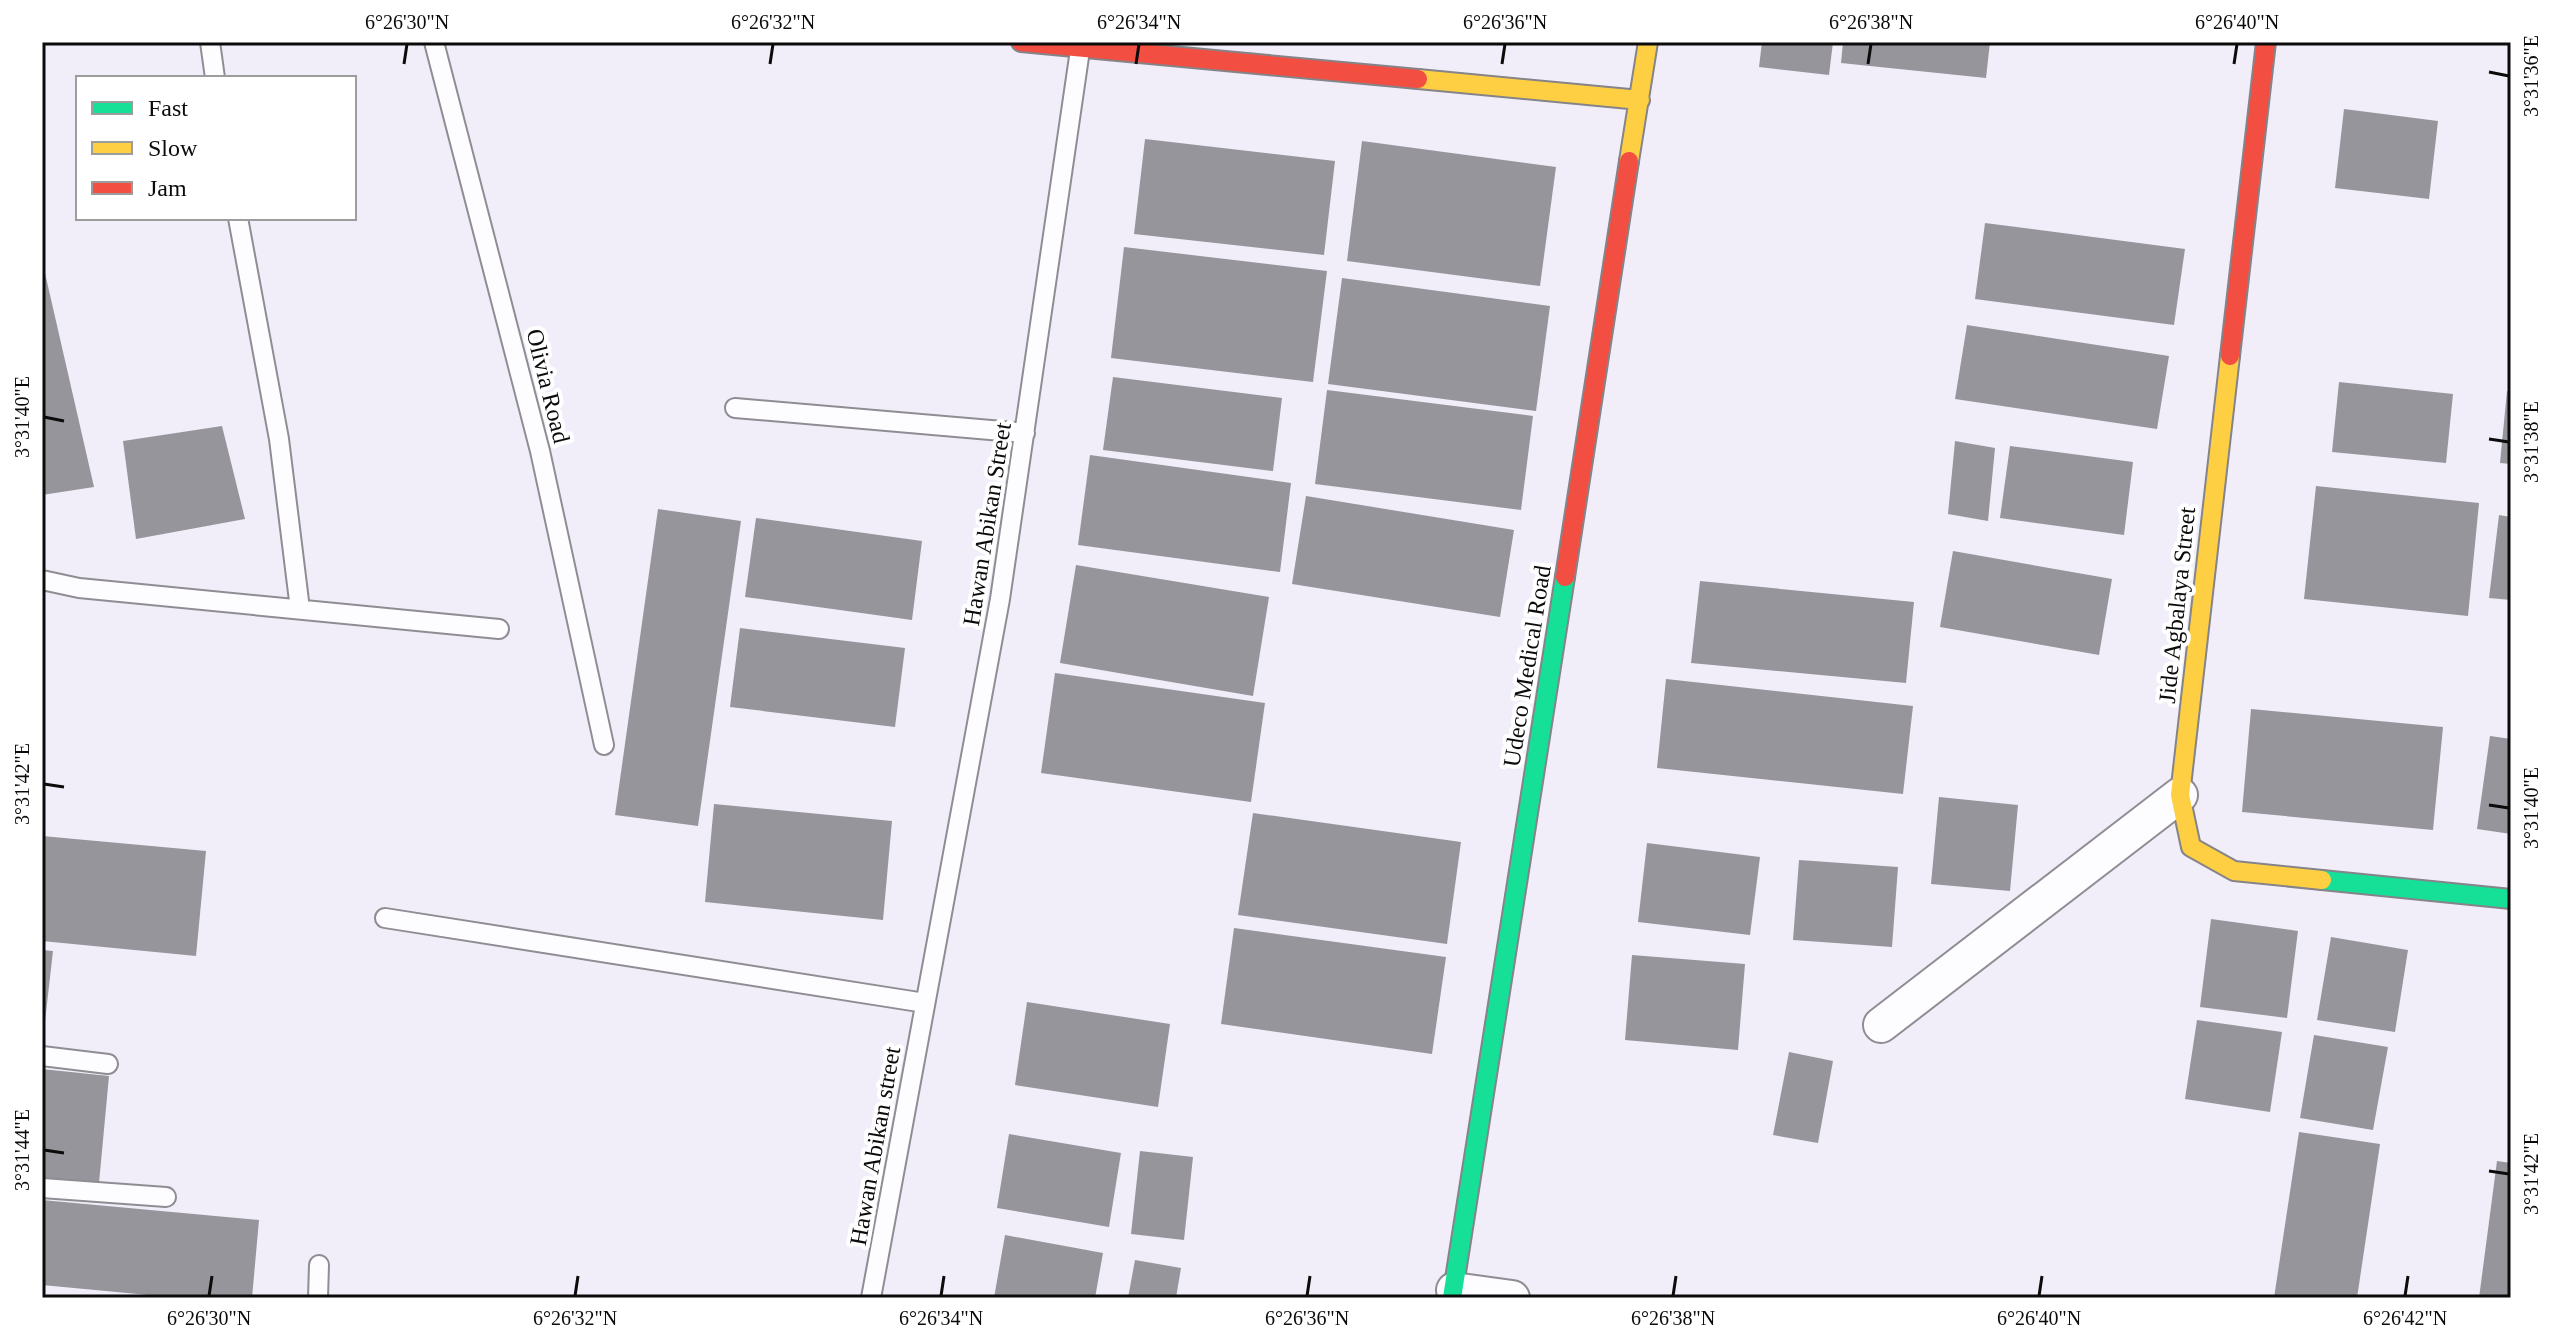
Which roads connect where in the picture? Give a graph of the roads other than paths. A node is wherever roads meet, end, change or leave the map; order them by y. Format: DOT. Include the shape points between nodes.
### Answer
graph roads {
  1 [pos="210,42"];
  2 [pos="434,42"];
  3 [pos="1021,42"];
  4 [pos="1648,42"];
  5 [pos="2266,42"];
  6 [pos="1080,50"];
  7 [pos="215,76"];
  8 [pos="1640,100"];
  9 [pos="238,220"];
  10 [pos="735,408"];
  11 [pos="1025,433"];
  12 [pos="42,580"];
  13 [pos="300,609"];
  14 [pos="499,629"];
  15 [pos="604,745"];
  16 [pos="2180,795"];
  17 [pos="2511,899"];
  18 [pos="385,918"];
  19 [pos="925,1003"];
  20 [pos="1881,1025"];
  21 [pos="42,1056"];
  22 [pos="108,1064"];
  23 [pos="42,1188"];
  24 [pos="166,1197"];
  25 [pos="319,1265"];
  26 [pos="1453,1294"];
  27 [pos="318,1298"];
  28 [pos="871,1298"];
  29 [pos="1512,1298"];
  1 -- 7 [label="lane"];
  2 -- 15 [label="lane, Olivia Road" via="540,451"];
  3 -- 6 [label="street"];
  4 -- 8 [label="street, Udeco Medical Road"];
  5 -- 16 [label="street, Jide Agbalaya Street"];
  6 -- 8 [label="street"];
  6 -- 11 [label="lane, Hawan Abikan Street"];
  8 -- 26 [label="street, Udeco Medical Road"];
  9 -- 13 [label="lane" via="279,439"];
  10 -- 11 [label="lane"];
  11 -- 19 [label="lane, Hawan Abikan Street" via="1000,599"];
  12 -- 13 [label="lane"];
  13 -- 14 [label="lane"];
  16 -- 17 [label="street, Jide Agbalaya Street" via="2191,847 2234,871"];
  16 -- 20 [label="street"];
  18 -- 19 [label="lane"];
  19 -- 28 [label="lane, Hawan Abikan street"];
  21 -- 22 [label="lane"];
  23 -- 24 [label="lane"];
  25 -- 27 [label="lane"];
  26 -- 29 [label="street"];
}
